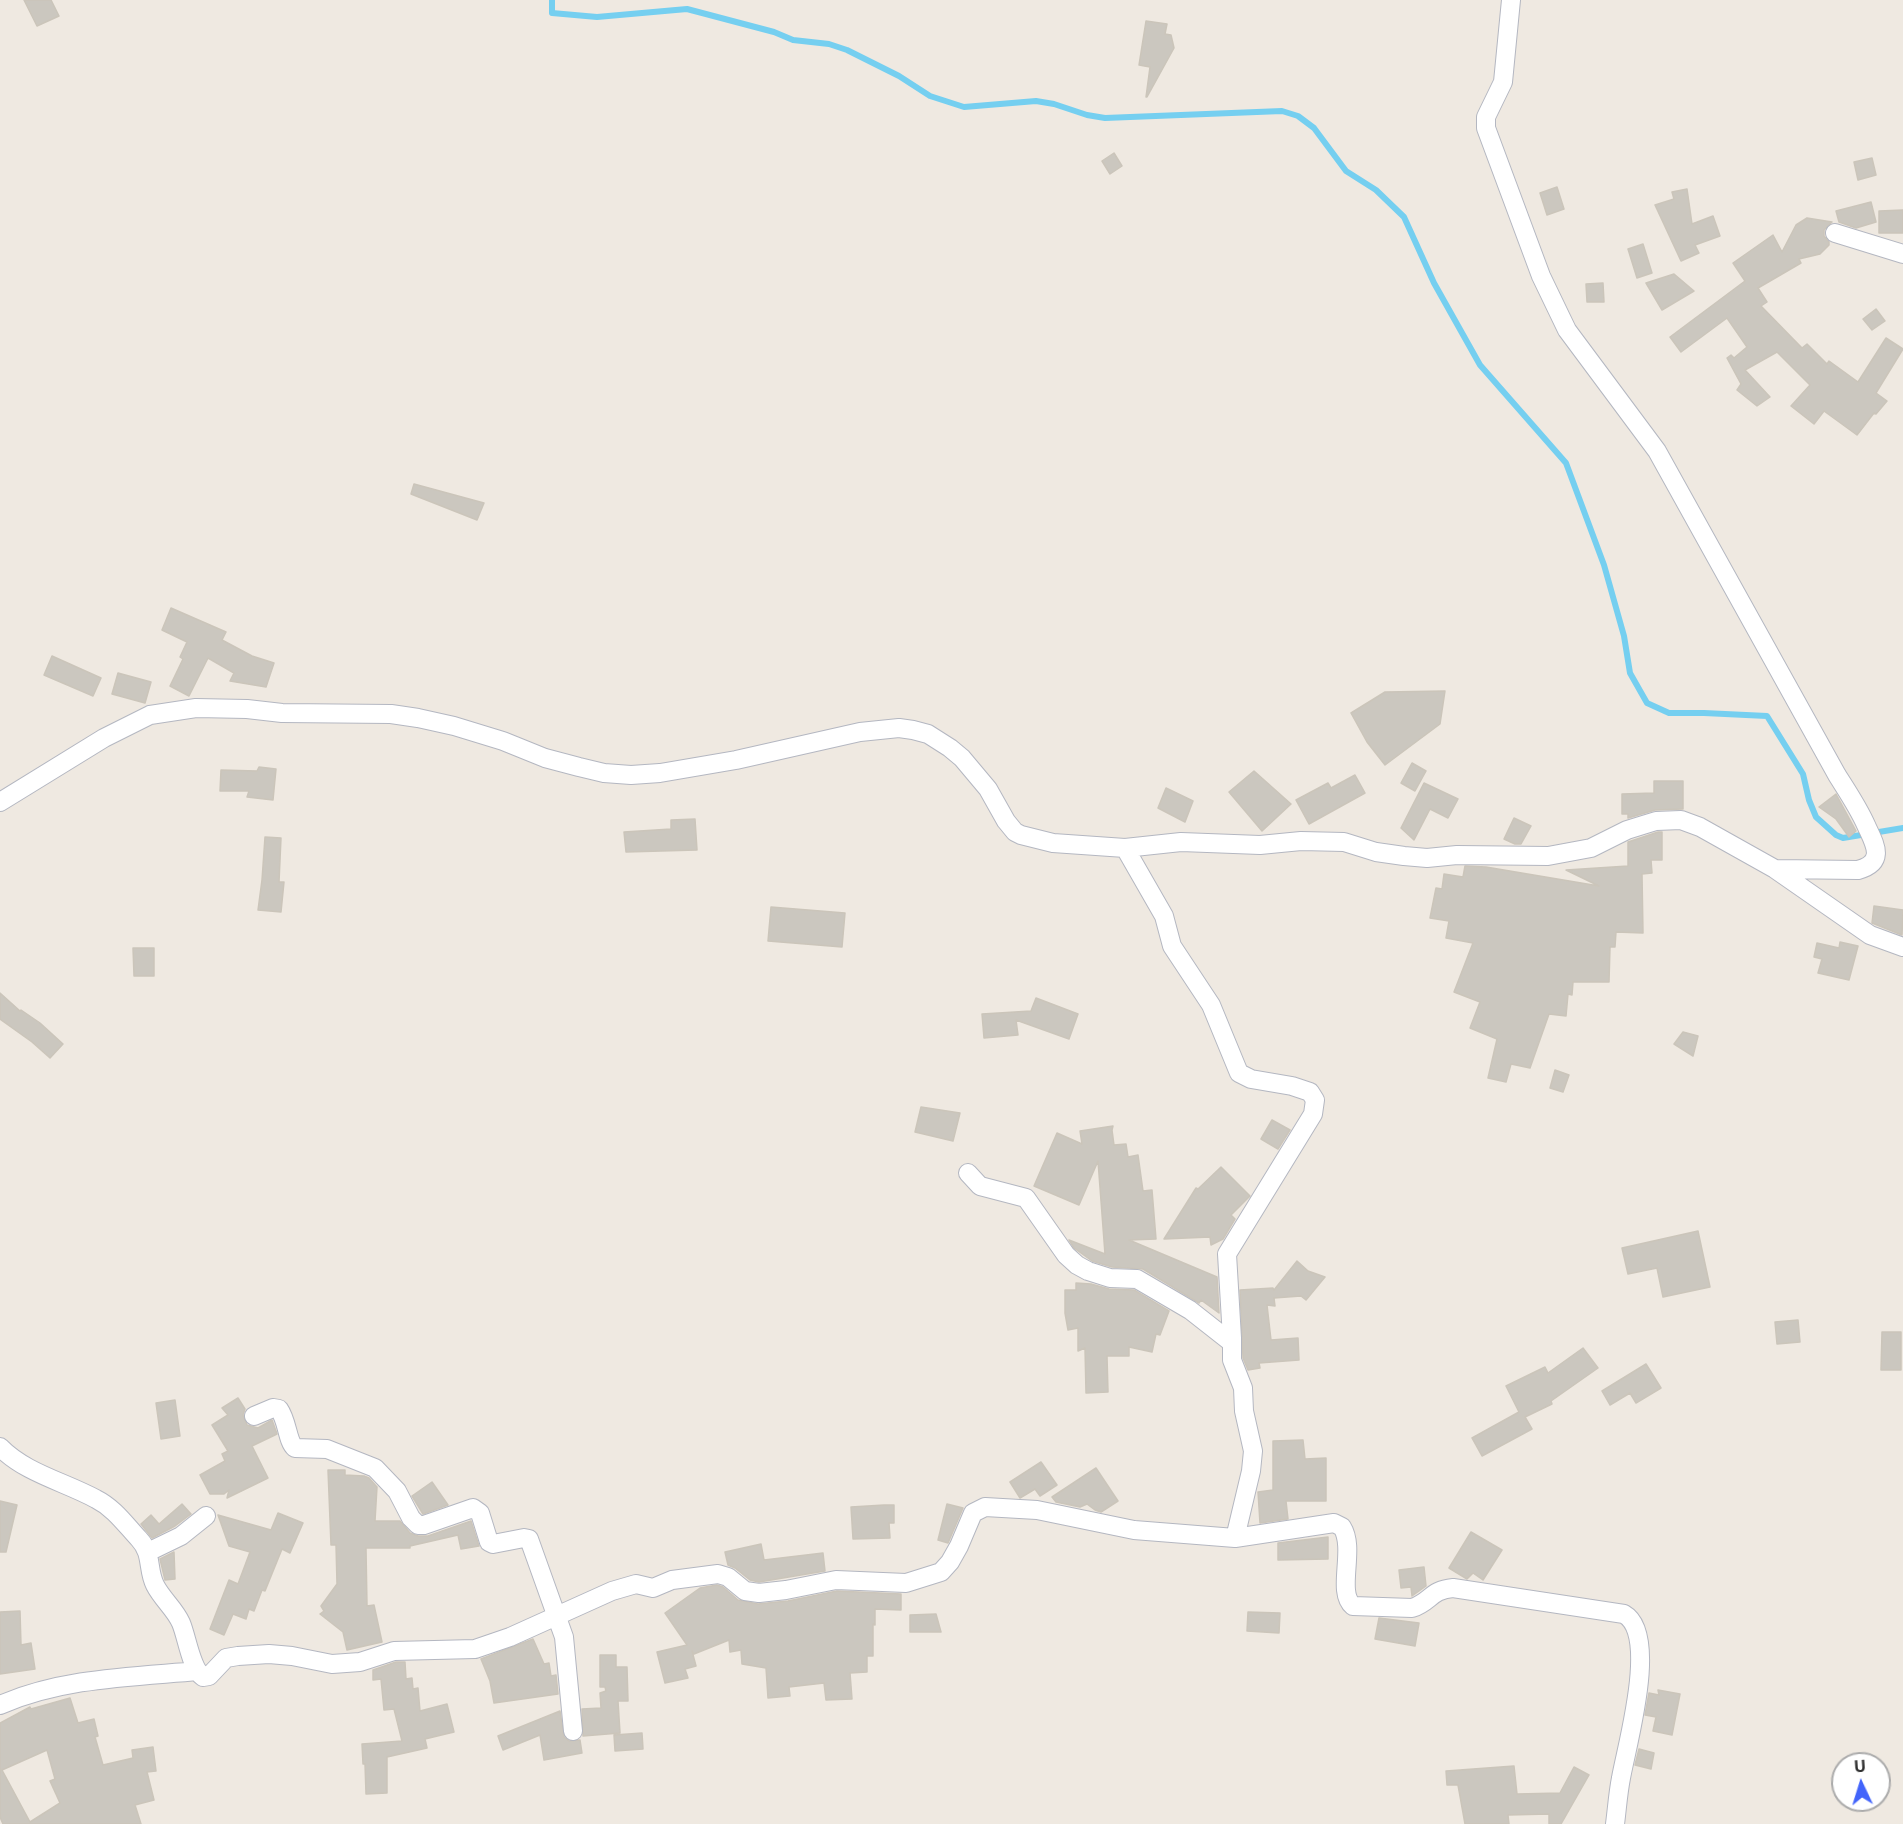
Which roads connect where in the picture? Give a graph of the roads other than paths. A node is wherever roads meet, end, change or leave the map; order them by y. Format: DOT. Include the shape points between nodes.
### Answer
graph roads {
  1 [pos="1511,0"];
  2 [pos="1835,233"];
  3 [pos="1903,254"];
  4 [pos="1,801"];
  5 [pos="1125,848"];
  6 [pos="1774,869"];
  7 [pos="1903,947"];
  8 [pos="968,1173"];
  9 [pos="1232,1343"];
  10 [pos="254,1416"];
  11 [pos="0,1447"];
  12 [pos="206,1516"];
  13 [pos="1235,1538"];
  14 [pos="148,1552"];
  15 [pos="558,1617"];
  16 [pos="198,1671"];
  17 [pos="0,1705"];
  18 [pos="573,1731"];
  19 [pos="1615,1824"];
  1 -- 6 [label="street" via="1503,82 1486,117 1486,129 1541,276 1567,330 1657,451 1864,818 1876,846 1872,862 1858,870"];
  2 -- 3 [label="street"];
  4 -- 5 [label="street" via="104,738 150,715 196,708 381,713 418,718 503,741 545,758 631,775 736,760 860,732 899,728 928,734 962,758 988,789 1011,828 1022,836 1053,843"];
  5 -- 6 [label="street" via="1181,842 1260,845 1311,841 1344,842 1376,852 1427,858 1548,856 1591,848 1642,825 1681,820 1700,826"];
  5 -- 9 [label="street" via="1164,916 1172,946 1211,1005 1239,1073 1303,1089 1315,1100 1308,1122 1227,1254"];
  6 -- 7 [label="street" via="1861,929"];
  8 -- 9 [label="street" via="980,1185 1026,1198 1077,1265 1110,1278 1137,1280 1190,1310"];
  9 -- 13 [label="street" via="1232,1360 1243,1388 1253,1450"];
  10 -- 15 [label="street" via="277,1408 286,1421 293,1447 327,1449 375,1468 397,1491 418,1525 473,1508 480,1513 489,1542 528,1538"];
  11 -- 14 [label="street" via="33,1469 117,1512"];
  12 -- 14 [label="street" via="181,1536"];
  13 -- 15 [label="street" via="1134,1530 1037,1510 985,1507 973,1513 959,1546 941,1572 906,1583 836,1580 759,1593 745,1591 723,1575 695,1576 654,1588 636,1584 622,1587"];
  13 -- 19 [label="street" via="1328,1523 1339,1525 1348,1544 1346,1596 1353,1606 1412,1608 1436,1591 1453,1588 1631,1617 1638,1632 1641,1673"];
  14 -- 16 [label="street" via="155,1585 180,1621"];
  15 -- 16 [label="street" via="475,1649 394,1651 360,1662 332,1664 292,1656 238,1656 226,1658 207,1677"];
  15 -- 18 [label="street" via="564,1637"];
  16 -- 17 [label="street" via="82,1682 42,1690"];
}
